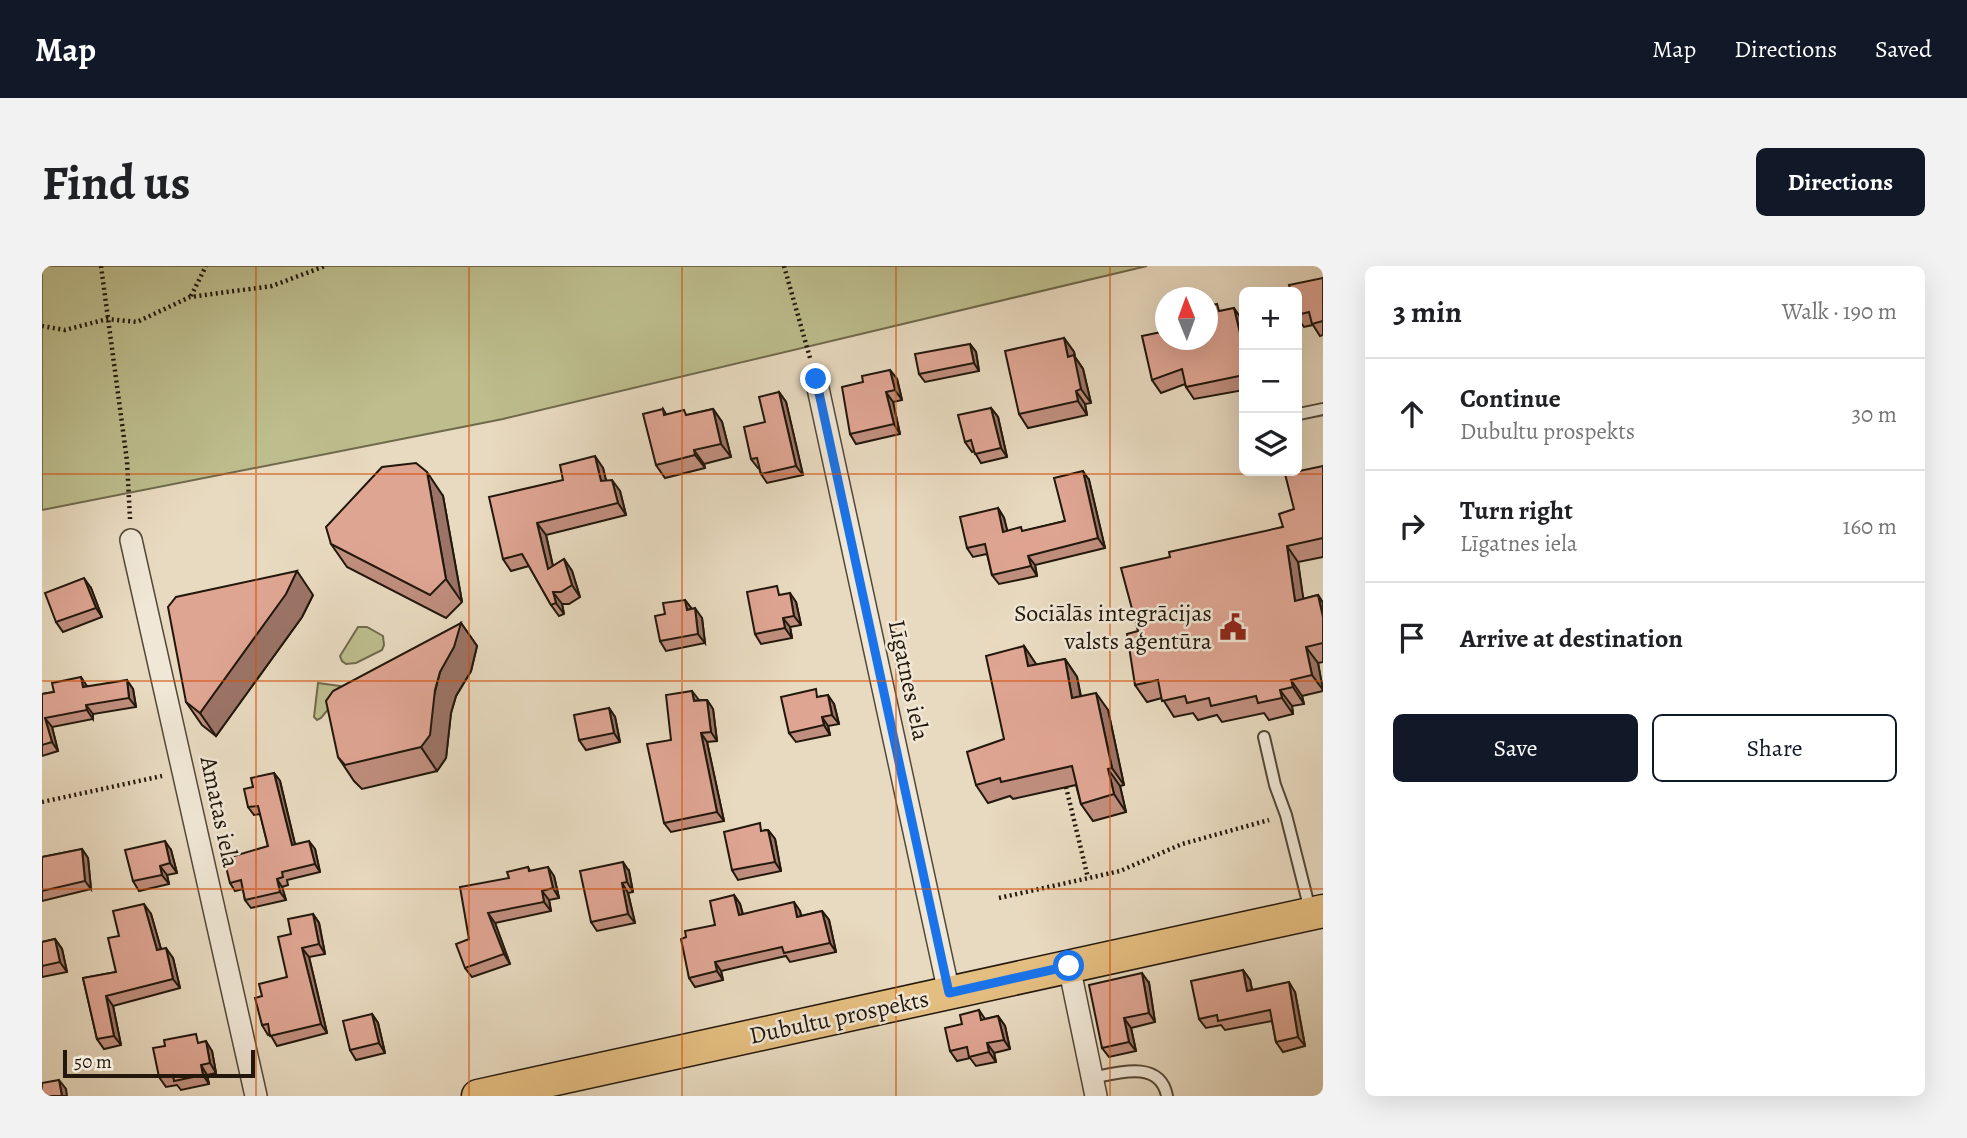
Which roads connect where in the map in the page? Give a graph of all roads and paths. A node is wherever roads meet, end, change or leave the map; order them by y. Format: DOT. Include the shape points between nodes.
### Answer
graph roads {
  1 [pos="101,266"];
  2 [pos="206,266"];
  3 [pos="325,266"];
  4 [pos="784,266"];
  5 [pos="190,297"];
  6 [pos="107,319"];
  7 [pos="42,326"];
  8 [pos="816,379"];
  9 [pos="1323,409"];
  10 [pos="1302,413"];
  11 [pos="131,540"];
  12 [pos="1264,737"];
  13 [pos="183,771"];
  14 [pos="1066,787"];
  15 [pos="42,802"];
  16 [pos="1286,815"];
  17 [pos="1087,878"];
  18 [pos="999,898"];
  19 [pos="1317,912"];
  20 [pos="1069,966"];
  21 [pos="949,993"];
  22 [pos="1094,1087"];
  23 [pos="256,1096"];
  24 [pos="478,1096"];
  25 [pos="1167,1096"];
  1 -- 6 [label="path"];
  2 -- 5 [label="path"];
  3 -- 5 [label="path" via="272,286"];
  4 -- 8 [label="path"];
  5 -- 6 [label="path" via="136,322"];
  6 -- 7 [label="path" via="65,330"];
  6 -- 11 [label="path" via="127,461"];
  8 -- 21 [label="street, Līgatnes iela"];
  9 -- 10 [label="lane"];
  11 -- 13 [label="street, Amatas iela"];
  12 -- 16 [label="lane"];
  13 -- 15 [label="path"];
  13 -- 23 [label="street, Amatas iela"];
  14 -- 17 [label="path"];
  16 -- 17 [label="path" via="1182,844 1120,871"];
  16 -- 19 [label="lane"];
  17 -- 18 [label="path"];
  19 -- 20 [label="main road, Dubultu prospekts"];
  20 -- 21 [label="main road, Dubultu prospekts"];
  20 -- 22 [label="street"];
  21 -- 24 [label="main road, Dubultu prospekts"];
  22 -- 25 [label="lane" via="1136,1069 1151,1074"];
}
